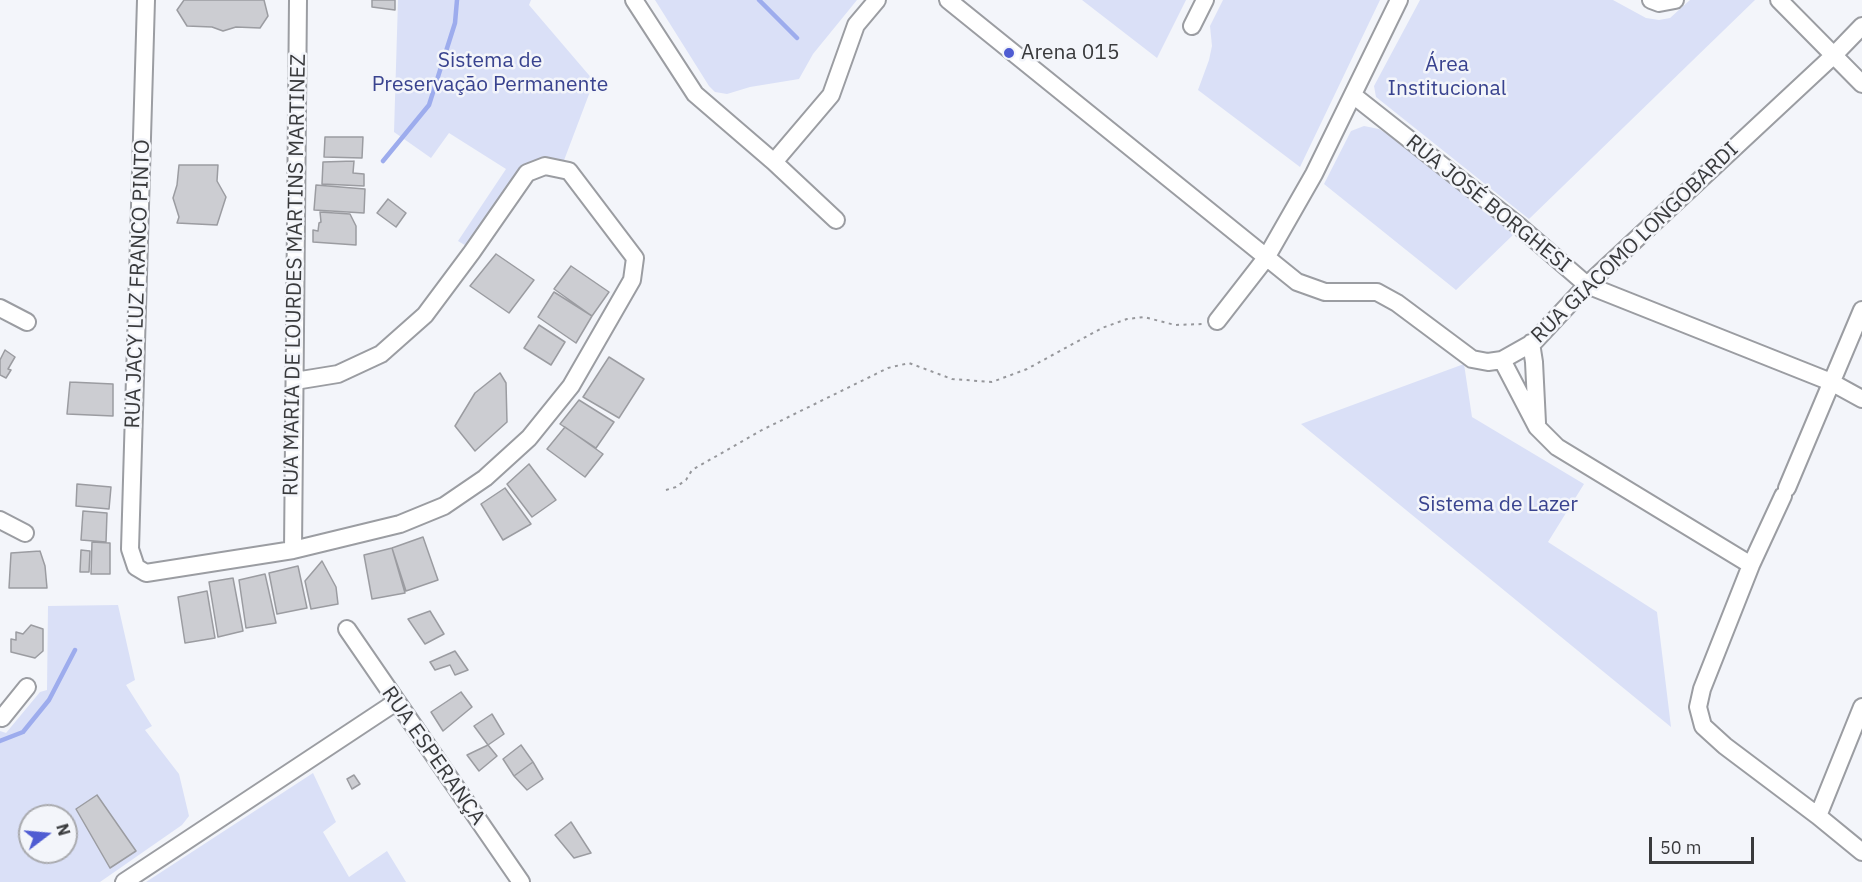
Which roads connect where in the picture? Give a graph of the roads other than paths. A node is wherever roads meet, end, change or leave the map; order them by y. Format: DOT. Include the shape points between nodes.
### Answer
graph roads {
  1 [pos="146,0"];
  2 [pos="298,0"];
  3 [pos="634,0"];
  4 [pos="878,0"];
  5 [pos="948,0"];
  6 [pos="1205,0"];
  7 [pos="1399,0"];
  8 [pos="1651,0"];
  9 [pos="1675,0"];
  10 [pos="1779,0"];
  11 [pos="1192,26"];
  12 [pos="1862,26"];
  13 [pos="1834,55"];
  14 [pos="1862,84"];
  15 [pos="1353,95"];
  16 [pos="774,162"];
  17 [pos="836,220"];
  18 [pos="1266,258"];
  19 [pos="1587,285"];
  20 [pos="0,308"];
  21 [pos="1862,310"];
  22 [pos="1217,321"];
  23 [pos="27,322"];
  24 [pos="1531,343"];
  25 [pos="1502,360"];
  26 [pos="295,381"];
  27 [pos="1831,382"];
  28 [pos="1862,399"];
  29 [pos="1537,427"];
  30 [pos="0,520"];
  31 [pos="25,533"];
  32 [pos="293,550"];
  33 [pos="1752,565"];
  34 [pos="347,630"];
  35 [pos="27,687"];
  36 [pos="396,702"];
  37 [pos="1862,707"];
  38 [pos="0,717"];
  39 [pos="1818,816"];
  40 [pos="1862,852"];
  41 [pos="124,882"];
  42 [pos="521,882"];
  1 -- 32 [label="street, RUA JACY LUZ FRANCO PINTO" via="130,549 136,567 146,573"];
  2 -- 26 [label="street, RUA MARIA DE LOURDES MARTINS MARTINEZ"];
  3 -- 16 [label="street" via="695,94"];
  4 -- 16 [label="street" via="856,26 831,95"];
  5 -- 18 [label="street"];
  6 -- 11 [label="street"];
  7 -- 15 [label="street"];
  8 -- 9 [label="street"];
  10 -- 13 [label="street"];
  12 -- 13 [label="street, RUA GIACOMO LONGOBARDI"];
  13 -- 14 [label="street"];
  13 -- 19 [label="street, RUA GIACOMO LONGOBARDI"];
  15 -- 18 [label="street"];
  15 -- 19 [label="street, RUA JOSÉ BORGHESI"];
  16 -- 17 [label="street"];
  18 -- 22 [label="street"];
  18 -- 25 [label="street" via="1297,282 1325,292 1377,292 1472,359"];
  19 -- 24 [label="street, RUA GIACOMO LONGOBARDI"];
  19 -- 27 [label="street, RUA JOSÉ BORGHESI"];
  20 -- 23 [label="street"];
  21 -- 27 [label="street"];
  24 -- 25 [label="street, RUA GIACOMO LONGOBARDI"];
  24 -- 29 [label="street"];
  25 -- 29 [label="street"];
  26 -- 32 [label="street, RUA MARIA DE LOURDES MARTINS MARTINEZ"];
  26 -- 32 [label="street" via="338,374 381,354 424,315 526,173 545,165 569,171 635,258 632,280 571,386 530,438 485,478 444,506 400,524"];
  27 -- 28 [label="street, RUA JOSÉ BORGHESI"];
  27 -- 33 [label="street"];
  29 -- 33 [label="street" via="1557,447"];
  30 -- 31 [label="street"];
  33 -- 39 [label="street" via="1698,707 1703,726 1725,746"];
  34 -- 36 [label="street, RUA ESPERANÇA"];
  35 -- 38 [label="street"];
  36 -- 41 [label="street"];
  36 -- 42 [label="street, RUA ESPERANÇA"];
  37 -- 39 [label="street"];
  39 -- 40 [label="street"];
}
